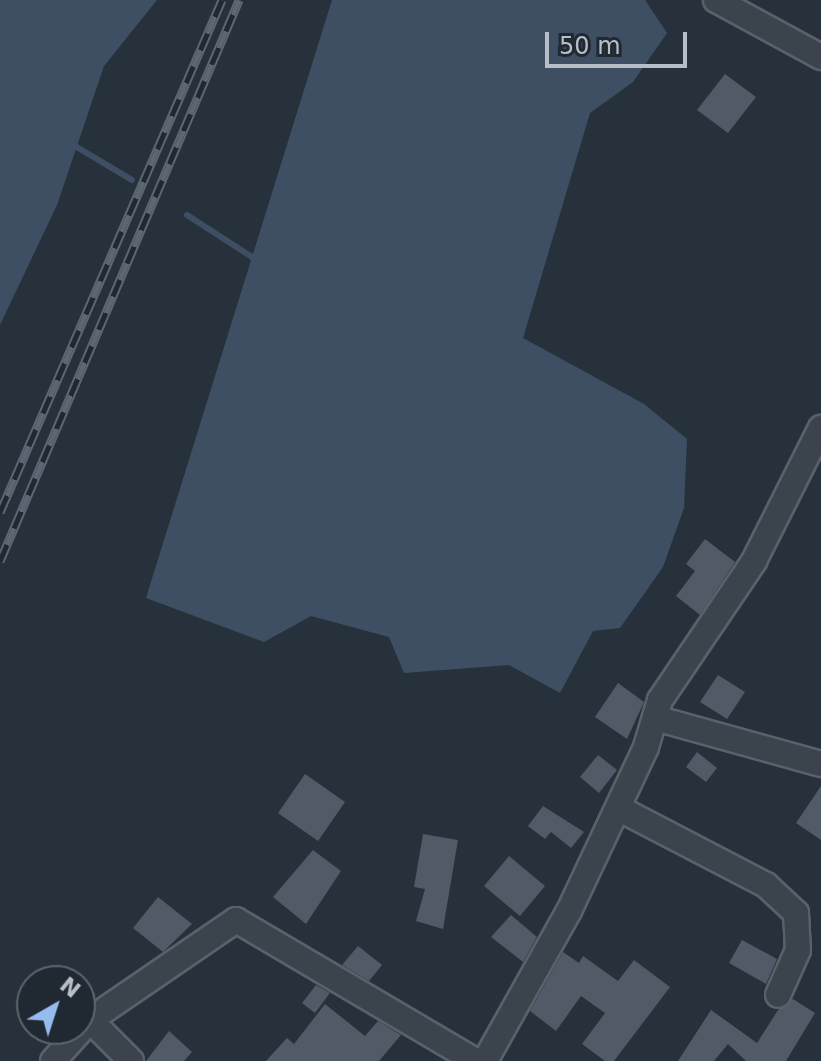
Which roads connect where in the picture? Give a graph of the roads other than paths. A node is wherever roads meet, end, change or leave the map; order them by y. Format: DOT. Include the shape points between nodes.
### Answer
graph roads {
  1 [pos="716,0"];
  2 [pos="821,57"];
  3 [pos="821,428"];
  4 [pos="655,718"];
  5 [pos="821,764"];
  6 [pos="618,808"];
  7 [pos="778,995"];
  8 [pos="96,1016"];
  9 [pos="96,1026"];
  10 [pos="67,1045"];
  11 [pos="53,1061"];
  12 [pos="131,1061"];
  13 [pos="475,1061"];
  14 [pos="485,1061"];
  1 -- 2 [label="street"];
  3 -- 4 [label="street" via="754,561 660,700"];
  4 -- 5 [label="street"];
  4 -- 6 [label="street"];
  6 -- 7 [label="street" via="766,885 796,913 798,950"];
  6 -- 14 [label="street" via="569,911"];
  8 -- 13 [label="street" via="236,920"];
  9 -- 12 [label="street"];
  10 -- 11 [label="street"];
}
